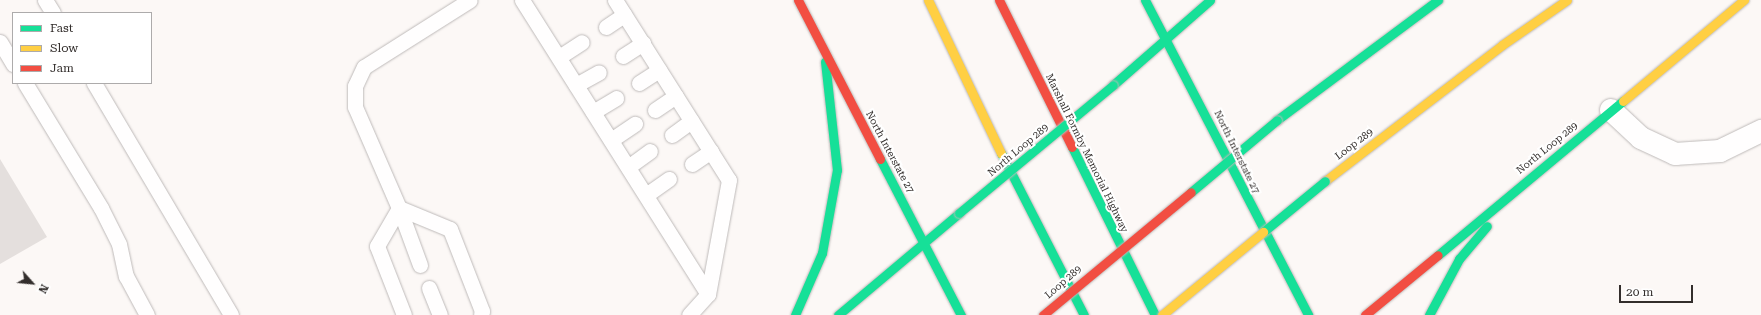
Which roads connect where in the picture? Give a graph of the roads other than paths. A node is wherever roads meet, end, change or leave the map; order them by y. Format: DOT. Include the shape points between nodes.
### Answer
graph roads {
  1 [pos="45,0"];
  2 [pos="470,0"];
  3 [pos="522,0"];
  4 [pos="615,0"];
  5 [pos="798,0"];
  6 [pos="918,0"];
  7 [pos="928,0"];
  8 [pos="999,0"];
  9 [pos="1145,0"];
  10 [pos="1210,0"];
  11 [pos="1438,0"];
  12 [pos="1567,0"];
  13 [pos="1744,0"];
  14 [pos="52,12"];
  15 [pos="624,15"];
  16 [pos="606,27"];
  17 [pos="1167,37"];
  18 [pos="0,42"];
  19 [pos="582,42"];
  20 [pos="642,43"];
  21 [pos="824,49"];
  22 [pos="623,56"];
  23 [pos="558,57"];
  24 [pos="12,62"];
  25 [pos="659,70"];
  26 [pos="599,72"];
  27 [pos="639,83"];
  28 [pos="26,84"];
  29 [pos="95,84"];
  30 [pos="576,85"];
  31 [pos="676,96"];
  32 [pos="616,98"];
  33 [pos="975,103"];
  34 [pos="655,110"];
  35 [pos="1611,110"];
  36 [pos="593,112"];
  37 [pos="691,121"];
  38 [pos="635,124"];
  39 [pos="1761,130"];
  40 [pos="672,135"];
  41 [pos="611,140"];
  42 [pos="650,151"];
  43 [pos="710,151"];
  44 [pos="692,164"];
  45 [pos="628,167"];
  46 [pos="669,180"];
  47 [pos="1524,182"];
  48 [pos="646,195"];
  49 [pos="399,208"];
  50 [pos="924,242"];
  51 [pos="420,264"];
  52 [pos="429,288"];
  53 [pos="708,294"];
  54 [pos="147,315"];
  55 [pos="231,315"];
  56 [pos="404,315"];
  57 [pos="440,315"];
  58 [pos="481,315"];
  59 [pos="689,315"];
  60 [pos="795,315"];
  61 [pos="838,315"];
  62 [pos="961,315"];
  63 [pos="1043,315"];
  64 [pos="1084,315"];
  65 [pos="1155,315"];
  66 [pos="1162,315"];
  67 [pos="1308,315"];
  68 [pos="1365,315"];
  69 [pos="1429,315"];
  1 -- 14 [label="lane"];
  2 -- 49 [label="lane" via="364,67 355,86 355,107"];
  3 -- 23 [label="lane"];
  4 -- 15 [label="lane"];
  5 -- 21 [label="main road, North Interstate 27"];
  6 -- 33 [label="main road"];
  7 -- 33 [label="main road"];
  8 -- 65 [label="main road, Marshall Formby Memorial Highway"];
  9 -- 17 [label="main road, North Interstate 27"];
  10 -- 17 [label="main road, North Loop 289"];
  11 -- 63 [label="main road, Loop 289, bridge" via="1277,120"];
  12 -- 66 [label="main road, Loop 289, bridge" via="1502,45 1325,181"];
  13 -- 35 [label="main road, North Loop 289"];
  15 -- 16 [label="lane"];
  15 -- 20 [label="lane"];
  17 -- 50 [label="main road, North Loop 289, bridge"];
  17 -- 67 [label="main road, North Interstate 27"];
  18 -- 24 [label="lane"];
  19 -- 23 [label="lane"];
  20 -- 22 [label="lane"];
  20 -- 25 [label="lane"];
  21 -- 50 [label="main road, North Interstate 27"];
  21 -- 60 [label="main road" via="836,170 822,253"];
  23 -- 30 [label="lane"];
  25 -- 27 [label="lane"];
  25 -- 31 [label="lane"];
  26 -- 30 [label="lane"];
  28 -- 54 [label="lane" via="101,208 119,244 126,276"];
  29 -- 55 [label="lane"];
  30 -- 36 [label="lane"];
  31 -- 34 [label="lane"];
  31 -- 37 [label="lane"];
  32 -- 36 [label="lane"];
  33 -- 64 [label="main road"];
  35 -- 39 [label="street" via="1641,138 1676,154 1720,152"];
  35 -- 47 [label="main road, North Loop 289"];
  36 -- 41 [label="lane"];
  37 -- 40 [label="lane"];
  37 -- 43 [label="lane"];
  38 -- 41 [label="lane"];
  41 -- 45 [label="lane"];
  42 -- 45 [label="lane"];
  43 -- 44 [label="lane"];
  43 -- 53 [label="lane" via="729,180"];
  45 -- 48 [label="lane"];
  46 -- 48 [label="lane"];
  47 -- 68 [label="main road, North Loop 289"];
  47 -- 69 [label="main road" via="1460,259"];
  48 -- 53 [label="lane"];
  49 -- 51 [label="lane"];
  49 -- 56 [label="lane" via="377,246"];
  49 -- 58 [label="lane" via="450,229 482,311"];
  50 -- 61 [label="main road, North Loop 289"];
  50 -- 62 [label="main road, North Interstate 27"];
  52 -- 57 [label="lane"];
  53 -- 59 [label="lane"];
}
